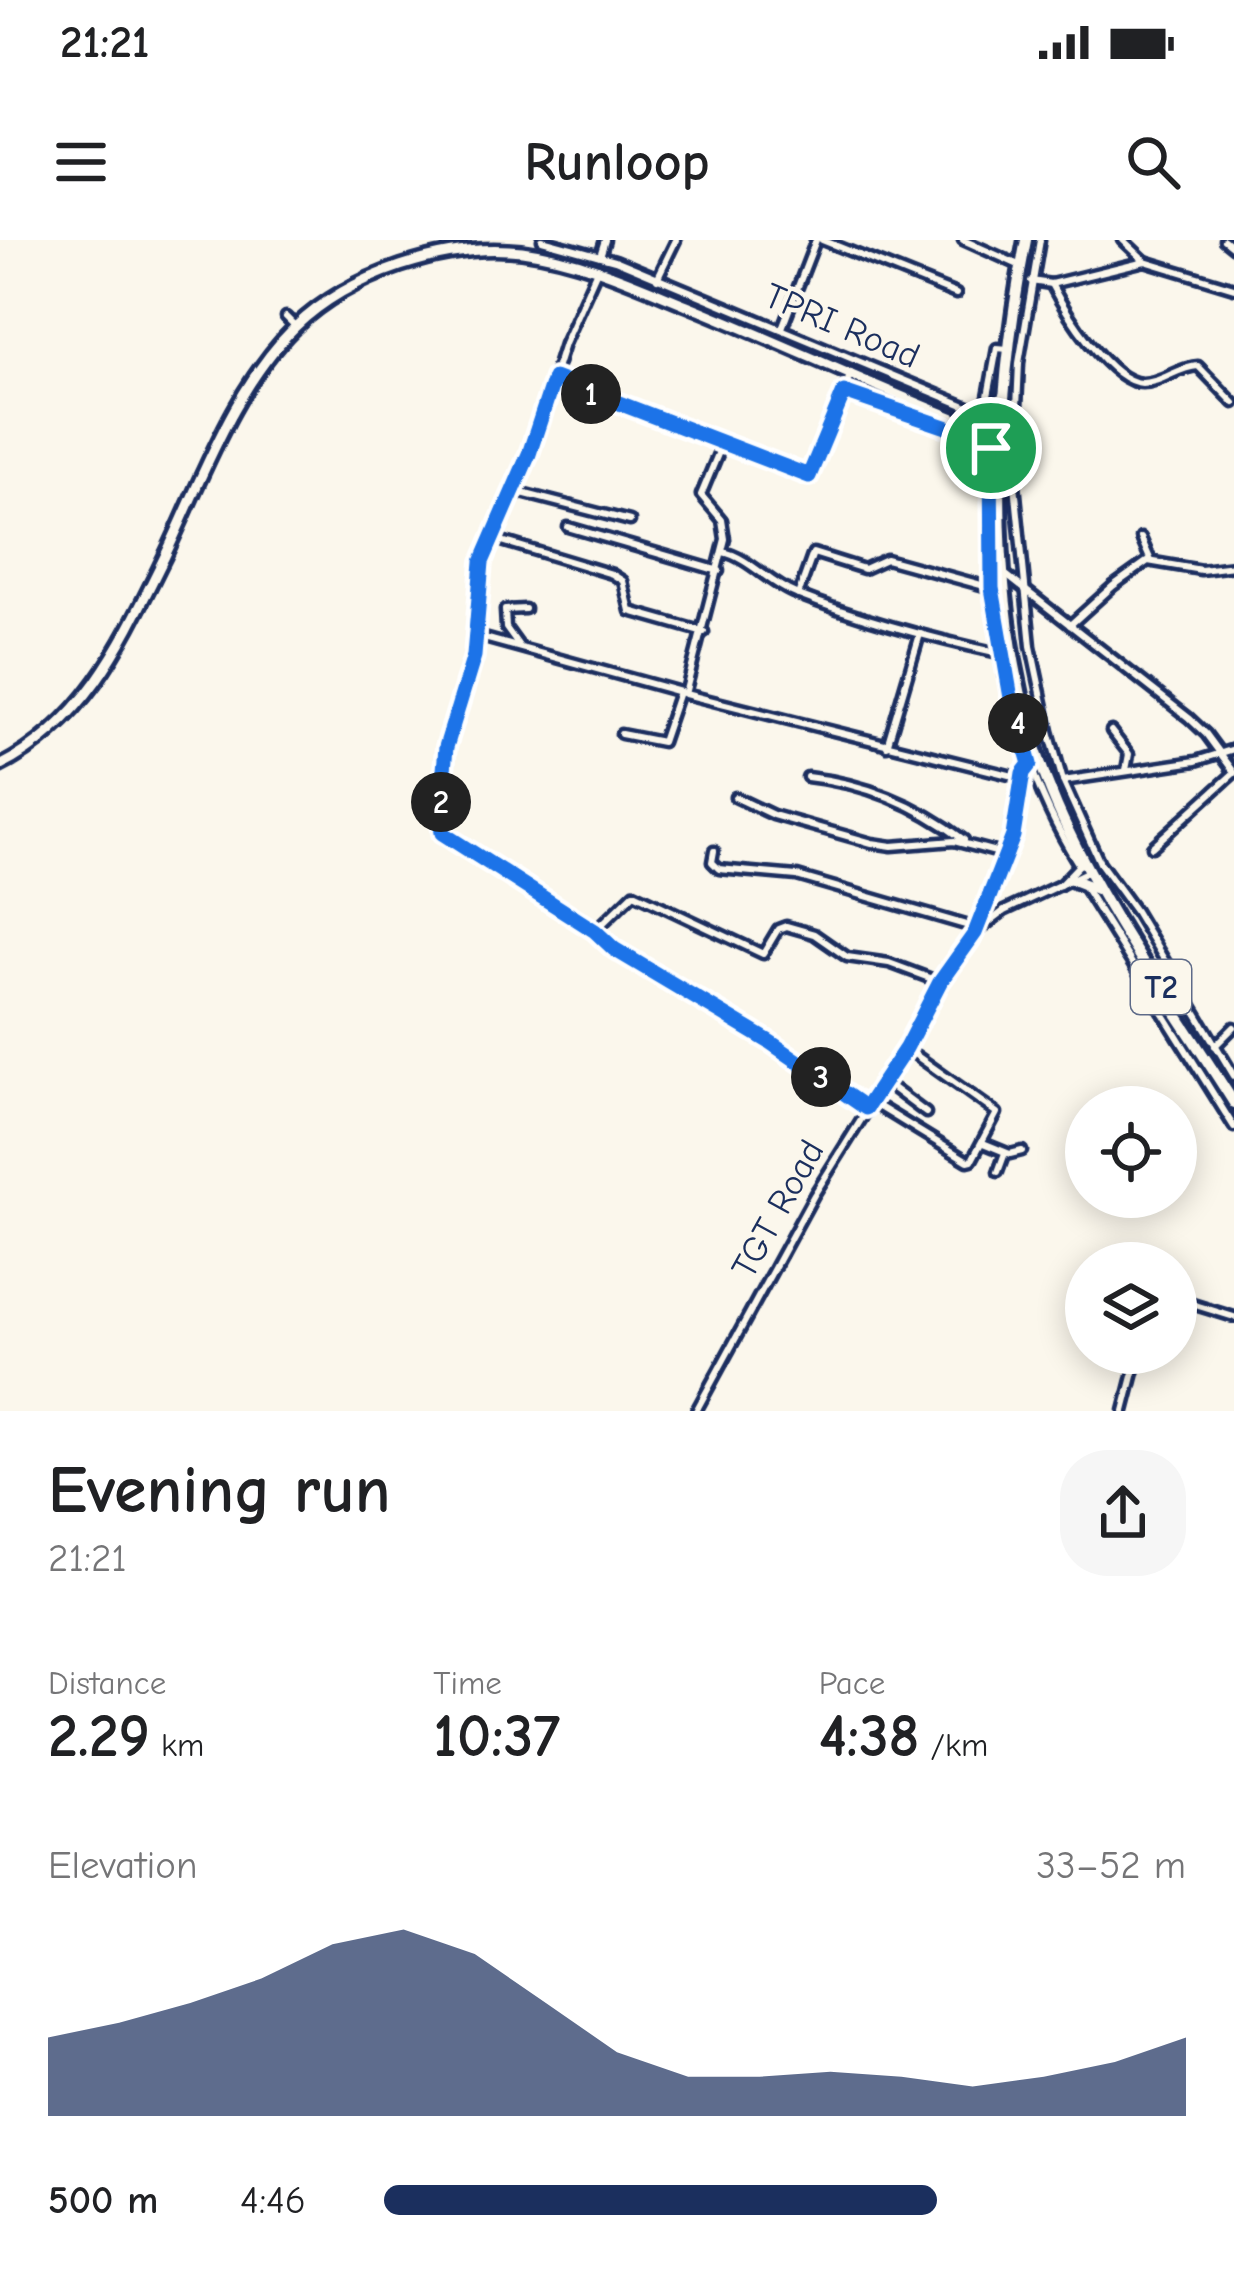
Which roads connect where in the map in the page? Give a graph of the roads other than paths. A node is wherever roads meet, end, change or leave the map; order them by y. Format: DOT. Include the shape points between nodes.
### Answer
graph roads {
  1 [pos="542,240"];
  2 [pos="605,240"];
  3 [pos="676,240"];
  4 [pos="819,240"];
  5 [pos="962,240"];
  6 [pos="1026,240"];
  7 [pos="1040,240"];
  8 [pos="1123,240"];
  9 [pos="1224,240"];
  10 [pos="482,245"];
  11 [pos="1234,248"];
  12 [pos="1144,261"];
  13 [pos="599,262"];
  14 [pos="1021,266"];
  15 [pos="657,279"];
  16 [pos="1031,281"];
  17 [pos="1051,284"];
  18 [pos="1234,287"];
  19 [pos="956,294"];
  20 [pos="286,317"];
  21 [pos="296,327"];
  22 [pos="782,328"];
  23 [pos="1009,349"];
  24 [pos="851,373"];
  25 [pos="554,378"];
  26 [pos="844,392"];
  27 [pos="1004,393"];
  28 [pos="1234,403"];
  29 [pos="1003,421"];
  30 [pos="973,422"];
  31 [pos="723,442"];
  32 [pos="998,451"];
  33 [pos="514,491"];
  34 [pos="630,521"];
  35 [pos="568,527"];
  36 [pos="490,537"];
  37 [pos="1141,538"];
  38 [pos="723,552"];
  39 [pos="1151,561"];
  40 [pos="1234,566"];
  41 [pos="719,571"];
  42 [pos="1005,574"];
  43 [pos="1026,586"];
  44 [pos="992,588"];
  45 [pos="798,595"];
  46 [pos="525,609"];
  47 [pos="1070,625"];
  48 [pos="704,632"];
  49 [pos="920,633"];
  50 [pos="477,636"];
  51 [pos="520,649"];
  52 [pos="1004,654"];
  53 [pos="682,693"];
  54 [pos="1111,731"];
  55 [pos="620,734"];
  56 [pos="887,746"];
  57 [pos="1234,749"];
  58 [pos="1223,754"];
  59 [pos="1030,764"];
  60 [pos="0,766"];
  61 [pos="1126,770"];
  62 [pos="1234,772"];
  63 [pos="1023,773"];
  64 [pos="808,777"];
  65 [pos="1063,781"];
  66 [pos="735,796"];
  67 [pos="967,842"];
  68 [pos="1152,847"];
  69 [pos="714,851"];
  70 [pos="1007,855"];
  71 [pos="1081,872"];
  72 [pos="1057,887"];
  73 [pos="595,931"];
  74 [pos="976,931"];
  75 [pos="940,982"];
  76 [pos="1234,1028"];
  77 [pos="1215,1046"];
  78 [pos="906,1048"];
  79 [pos="1234,1076"];
  80 [pos="885,1082"];
  81 [pos="1234,1103"];
  82 [pos="868,1104"];
  83 [pos="926,1113"];
  84 [pos="1234,1127"];
  85 [pos="982,1143"];
  86 [pos="1022,1150"];
  87 [pos="1005,1153"];
  88 [pos="998,1172"];
  89 [pos="1197,1306"];
  90 [pos="1234,1317"];
  91 [pos="1134,1374"];
  92 [pos="696,1411"];
  93 [pos="1124,1411"];
  1 -- 13 [label="street, TPRI Road"];
  2 -- 13 [label="street"];
  3 -- 15 [label="street"];
  4 -- 19 [label="street"];
  4 -- 22 [label="street"];
  5 -- 14 [label="street"];
  6 -- 14 [label="highway"];
  7 -- 16 [label="street"];
  8 -- 12 [label="street"];
  9 -- 11 [label="street"];
  10 -- 13 [label="main road"];
  10 -- 21 [label="main road" via="370,280"];
  12 -- 17 [label="street"];
  12 -- 18 [label="street"];
  13 -- 15 [label="street, TPRI Road"];
  13 -- 24 [label="main road"];
  13 -- 25 [label="street"];
  14 -- 23 [label="highway"];
  15 -- 22 [label="street, TPRI Road"];
  16 -- 17 [label="street"];
  16 -- 43 [label="street" via="1014,423"];
  17 -- 28 [label="street" via="1088,342 1127,379 1198,366"];
  20 -- 21 [label="street"];
  21 -- 60 [label="main road" via="239,403 100,680 62,722"];
  22 -- 23 [label="street, TPRI Road" via="973,409 990,398 997,348"];
  23 -- 27 [label="highway"];
  24 -- 26 [label="street"];
  24 -- 30 [label="main road"];
  25 -- 31 [label="street"];
  25 -- 33 [label="street"];
  26 -- 31 [label="street" via="809,476"];
  26 -- 32 [label="street"];
  27 -- 29 [label="highway"];
  27 -- 30 [label="highway" via="994,412"];
  29 -- 30 [label="main road"];
  29 -- 32 [label="highway"];
  30 -- 32 [label="highway" via="993,431"];
  31 -- 38 [label="street" via="701,495 724,524"];
  32 -- 42 [label="highway"];
  32 -- 44 [label="street"];
  33 -- 34 [label="street"];
  33 -- 36 [label="street"];
  35 -- 41 [label="street"];
  36 -- 48 [label="street" via="612,574 623,581 630,611"];
  36 -- 50 [label="street"];
  37 -- 39 [label="street"];
  38 -- 41 [label="street"];
  38 -- 45 [label="street"];
  39 -- 40 [label="street"];
  39 -- 47 [label="street"];
  41 -- 48 [label="street"];
  42 -- 43 [label="street"];
  42 -- 71 [label="highway" via="1033,742"];
  43 -- 47 [label="street"];
  43 -- 65 [label="street" via="1031,646"];
  44 -- 45 [label="street" via="886,559 867,569 812,553"];
  44 -- 52 [label="street"];
  45 -- 49 [label="street"];
  46 -- 51 [label="street" via="505,610"];
  47 -- 58 [label="street"];
  48 -- 53 [label="street"];
  49 -- 52 [label="street"];
  49 -- 56 [label="street"];
  50 -- 51 [label="street"];
  50 -- 73 [label="street" via="446,747 442,833"];
  51 -- 53 [label="street"];
  52 -- 59 [label="street"];
  53 -- 55 [label="street" via="662,742"];
  53 -- 56 [label="street"];
  54 -- 61 [label="street" via="1129,754"];
  56 -- 63 [label="street"];
  57 -- 58 [label="street"];
  58 -- 61 [label="street"];
  58 -- 62 [label="street"];
  59 -- 63 [label="street"];
  59 -- 71 [label="street"];
  61 -- 65 [label="street"];
  62 -- 68 [label="street"];
  63 -- 70 [label="street"];
  64 -- 67 [label="street" via="849,782 912,807"];
  65 -- 77 [label="street" via="1100,863"];
  66 -- 67 [label="street" via="872,843"];
  67 -- 70 [label="street"];
  69 -- 74 [label="street" via="719,868 796,876"];
  70 -- 74 [label="street"];
  71 -- 72 [label="street, TGT Road"];
  71 -- 72 [label="street"];
  71 -- 81 [label="highway, T2"];
  71 -- 84 [label="street"];
  72 -- 74 [label="street, TGT Road"];
  73 -- 75 [label="street" via="634,893 763,953 786,926 847,957"];
  73 -- 82 [label="street"];
  74 -- 75 [label="street, TGT Road"];
  75 -- 78 [label="street, TGT Road"];
  76 -- 77 [label="street"];
  77 -- 79 [label="street"];
  78 -- 80 [label="street, TGT Road"];
  78 -- 85 [label="street" via="997,1112"];
  80 -- 82 [label="street, TGT Road"];
  80 -- 83 [label="street"];
  82 -- 85 [label="street" via="968,1162"];
  82 -- 92 [label="street, TGT Road"];
  85 -- 87 [label="street"];
  86 -- 87 [label="street"];
  87 -- 88 [label="street"];
  89 -- 90 [label="street"];
  91 -- 93 [label="street"];
}
